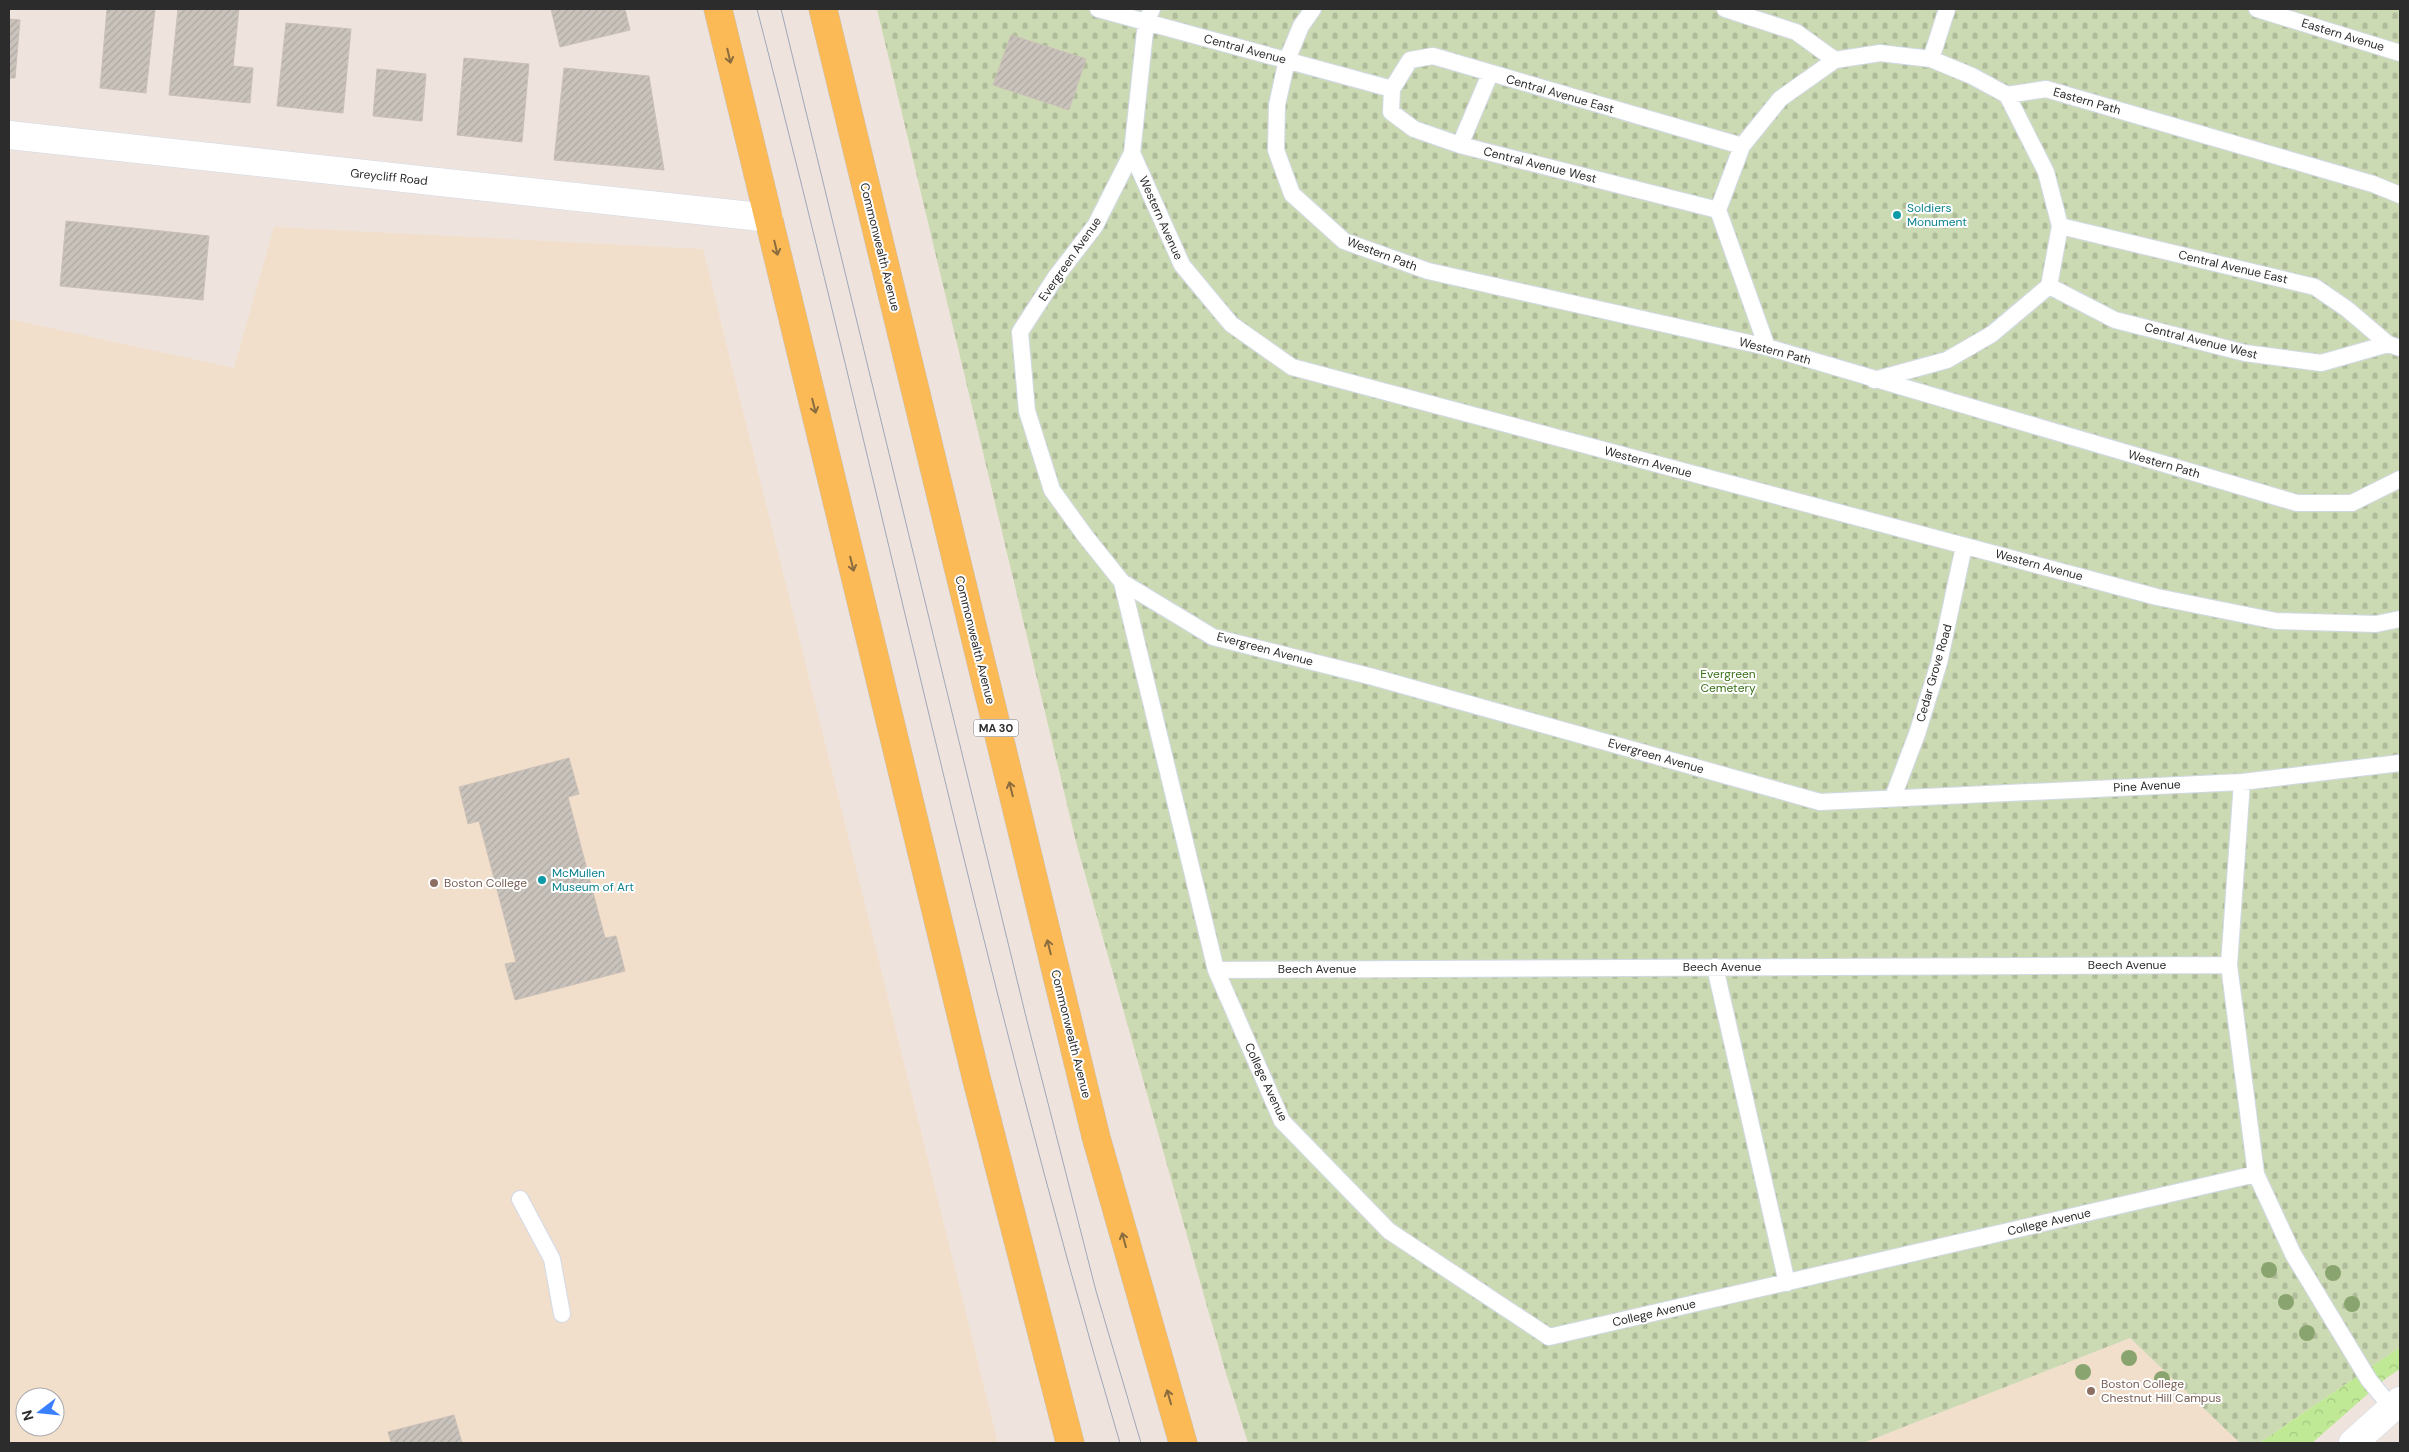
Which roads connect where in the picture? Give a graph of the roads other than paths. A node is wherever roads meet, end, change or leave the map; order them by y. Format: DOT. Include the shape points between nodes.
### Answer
graph roads {
  1 [pos="823,9"];
  2 [pos="1098,9"];
  3 [pos="1313,9"];
  4 [pos="1725,9"];
  5 [pos="1947,9"];
  6 [pos="2257,9"];
  7 [pos="724,10"];
  8 [pos="1149,15"];
  9 [pos="2400,53"];
  10 [pos="1931,59"];
  11 [pos="1287,60"];
  12 [pos="1835,60"];
  13 [pos="1490,74"];
  14 [pos="1392,88"];
  15 [pos="2006,95"];
  16 [pos="9,135"];
  17 [pos="1460,145"];
  18 [pos="1742,146"];
  19 [pos="1132,154"];
  20 [pos="2400,194"];
  21 [pos="1718,210"];
  22 [pos="769,218"];
  23 [pos="2060,226"];
  24 [pos="2049,286"];
  25 [pos="2394,346"];
  26 [pos="1767,347"];
  27 [pos="1874,380"];
  28 [pos="2400,479"];
  29 [pos="1964,546"];
  30 [pos="1122,582"];
  31 [pos="2400,618"];
  32 [pos="2400,763"];
  33 [pos="2242,782"];
  34 [pos="1893,797"];
  35 [pos="2229,965"];
  36 [pos="1715,967"];
  37 [pos="1216,970"];
  38 [pos="2256,1174"];
  39 [pos="520,1199"];
  40 [pos="1787,1283"];
  41 [pos="562,1314"];
  42 [pos="2396,1405"];
  43 [pos="1070,1443"];
  44 [pos="1183,1443"];
  45 [pos="2353,1443"];
  44 -- 1 [label="main road, Commonwealth Avenue / MA 30, one-way" via="1096,1137"];
  2 -- 8 [label="lane, Central Avenue"];
  3 -- 11 [label="lane" via="1301,26"];
  4 -- 12 [label="lane" via="1796,32"];
  5 -- 10 [label="lane"];
  6 -- 9 [label="lane, Eastern Avenue"];
  7 -- 22 [label="main road, one-way"];
  8 -- 11 [label="lane, Central Avenue"];
  8 -- 19 [label="lane"];
  10 -- 12 [label="lane" via="1880,52"];
  10 -- 15 [label="lane"];
  11 -- 14 [label="lane, Central Avenue"];
  11 -- 26 [label="lane, Western Path" via="1278,105 1276,150 1292,194 1344,241 1428,271"];
  12 -- 18 [label="lane" via="1780,99"];
  13 -- 14 [label="lane, Central Avenue East" via="1432,56 1410,60"];
  13 -- 17 [label="lane"];
  13 -- 18 [label="lane, Central Avenue East"];
  14 -- 17 [label="lane, Central Avenue West" via="1391,112 1414,129"];
  15 -- 20 [label="lane, Eastern Path" via="2046,89"];
  15 -- 23 [label="lane" via="2046,172"];
  16 -- 22 [label="street, Greycliff Road"];
  17 -- 21 [label="lane, Central Avenue West"];
  18 -- 21 [label="lane"];
  19 -- 29 [label="lane, Western Avenue" via="1182,265 1231,324 1292,367"];
  19 -- 30 [label="lane, Evergreen Avenue" via="1096,226 1055,278 1020,332 1027,411 1052,490"];
  21 -- 26 [label="lane"];
  22 -- 43 [label="main road, one-way" via="976,1077"];
  23 -- 24 [label="lane"];
  23 -- 25 [label="lane, Central Avenue East" via="2315,287"];
  24 -- 25 [label="lane, Central Avenue West" via="2115,320 2245,354 2320,363"];
  24 -- 27 [label="lane" via="1992,334 1947,360"];
  26 -- 27 [label="lane, Western Path"];
  27 -- 28 [label="lane, Western Path" via="2297,503 2352,503"];
  29 -- 31 [label="lane, Western Avenue" via="2157,597 2276,621 2376,624"];
  29 -- 34 [label="lane, Cedar Grove Road" via="1939,663"];
  30 -- 34 [label="lane, Evergreen Avenue" via="1213,637 1374,677 1820,802"];
  30 -- 37 [label="lane, College Avenue"];
  32 -- 33 [label="lane, Pine Avenue"];
  33 -- 34 [label="lane, Pine Avenue"];
  33 -- 35 [label="lane"];
  35 -- 36 [label="lane, Beech Avenue"];
  35 -- 38 [label="lane"];
  36 -- 37 [label="lane, Beech Avenue"];
  36 -- 40 [label="lane"];
  37 -- 40 [label="lane, College Avenue" via="1282,1121 1389,1231 1549,1337"];
  38 -- 40 [label="lane, College Avenue"];
  38 -- 42 [label="lane" via="2292,1254 2369,1380"];
  39 -- 41 [label="lane" via="552,1259"];
  42 -- 45 [label="street"];
}
